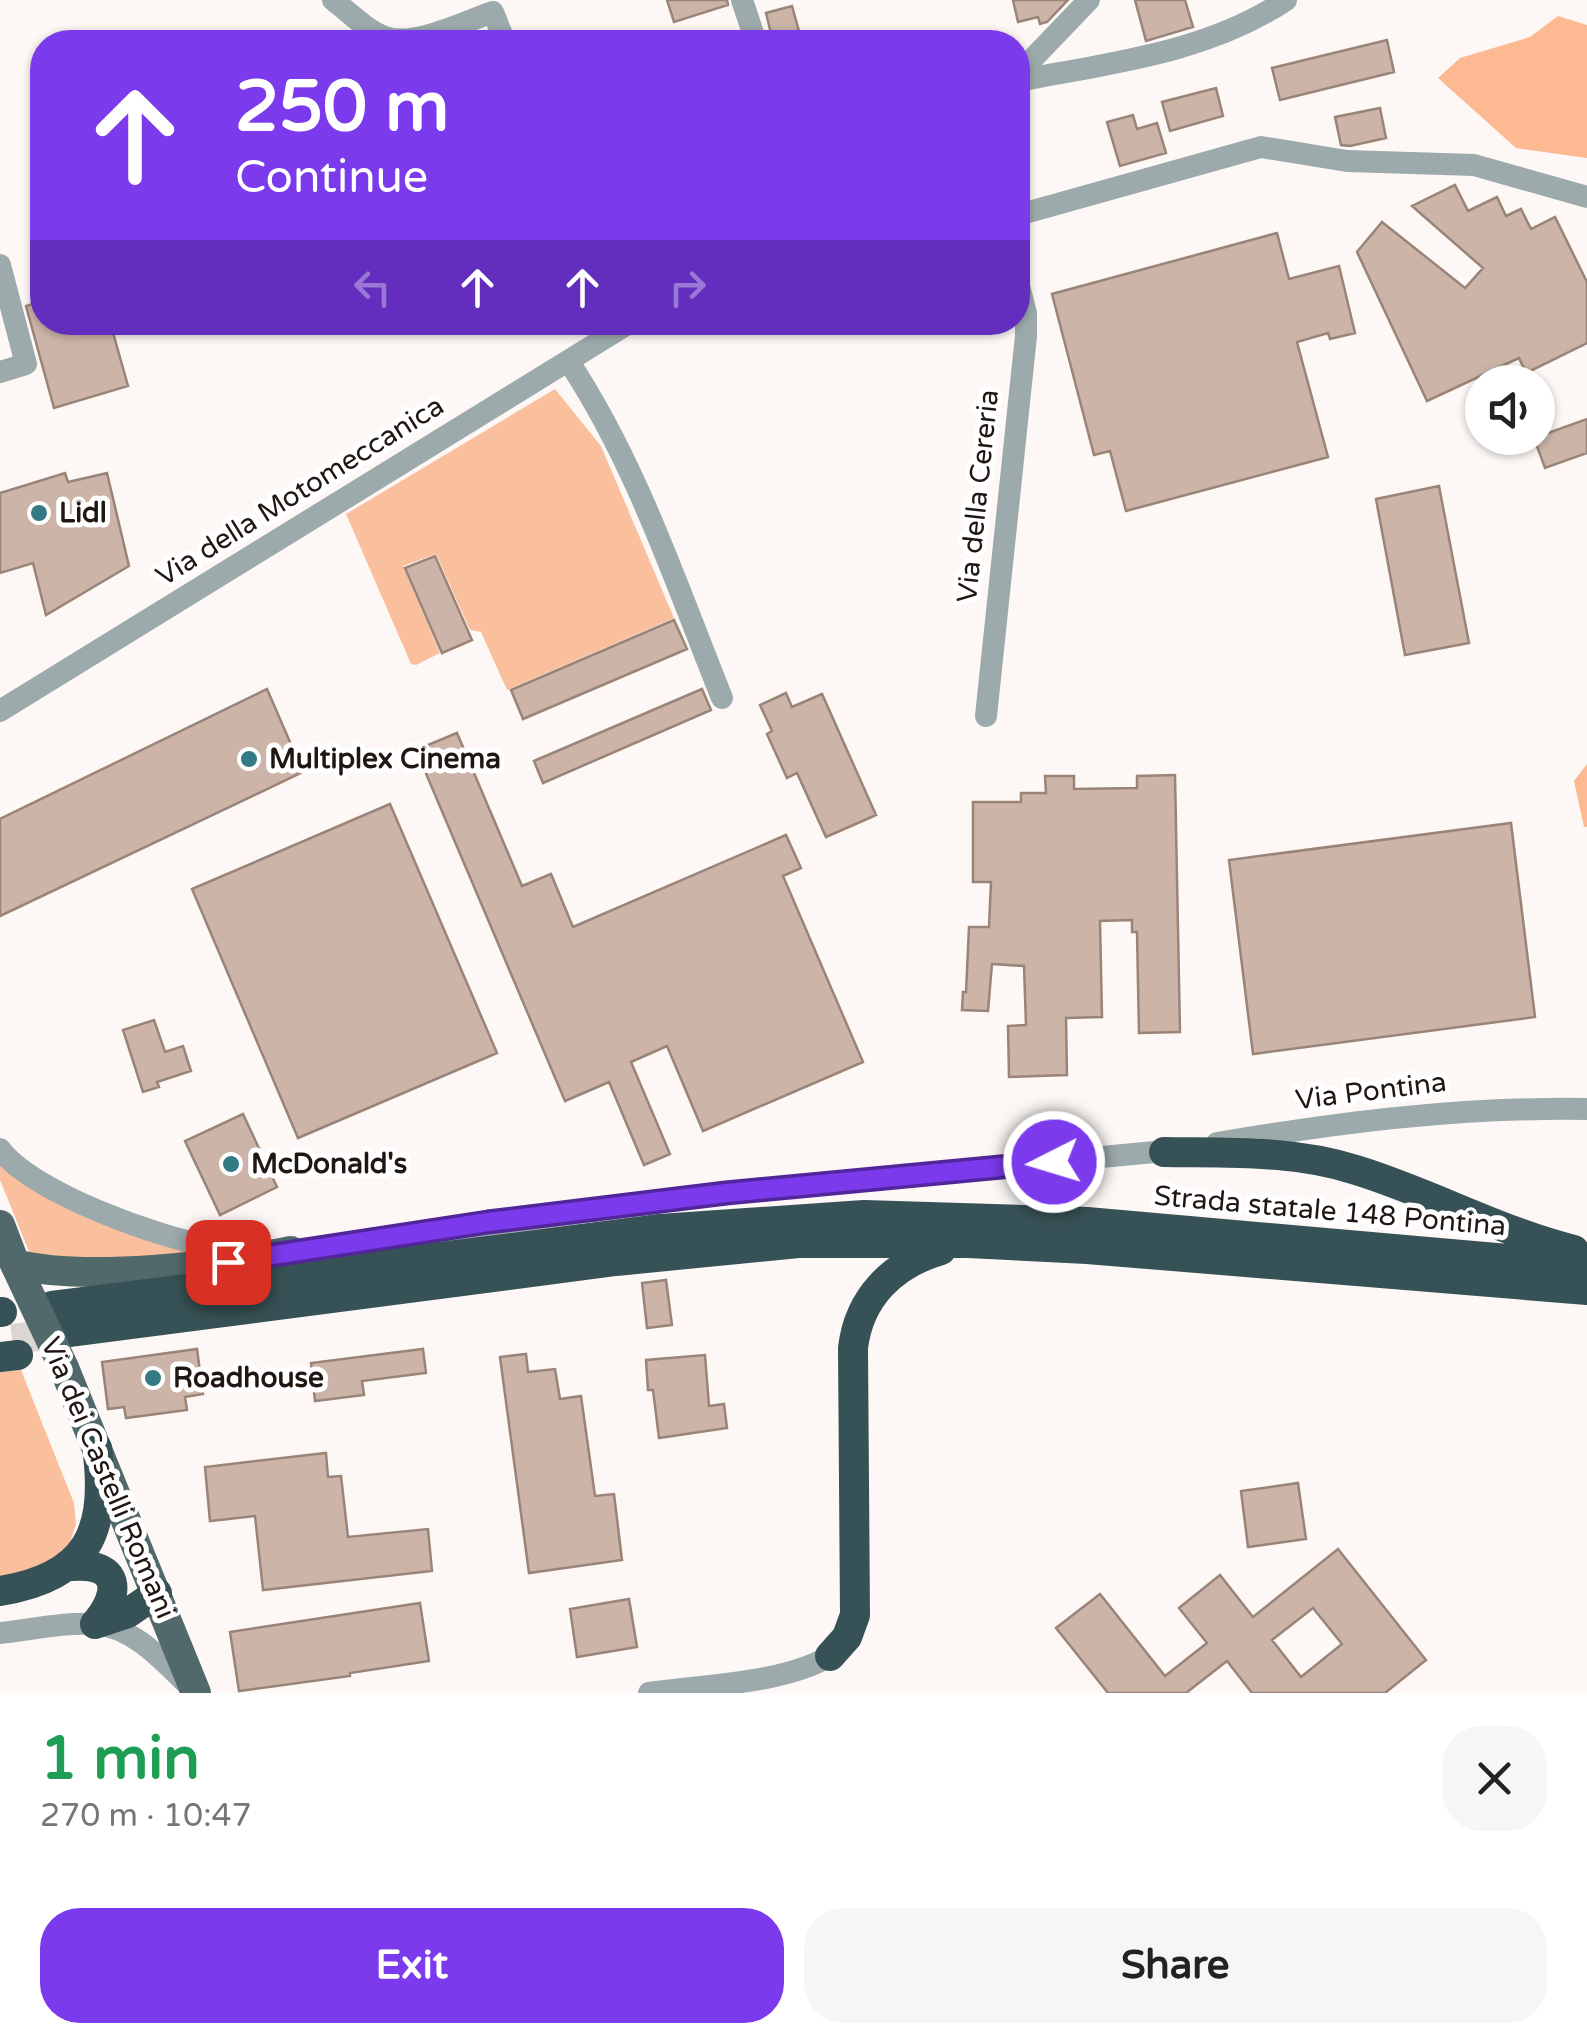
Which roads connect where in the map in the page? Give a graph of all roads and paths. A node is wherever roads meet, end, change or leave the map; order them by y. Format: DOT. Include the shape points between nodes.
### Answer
graph roads {
  1 [pos="333,0"];
  2 [pos="742,0"];
  3 [pos="1089,0"];
  4 [pos="1286,0"];
  5 [pos="374,30"];
  6 [pos="441,30"];
  7 [pos="501,30"];
  8 [pos="752,30"];
  9 [pos="1030,64"];
  10 [pos="1030,75"];
  11 [pos="1587,196"];
  12 [pos="1030,212"];
  13 [pos="0,266"];
  14 [pos="611,335"];
  15 [pos="1026,335"];
  16 [pos="568,362"];
  17 [pos="0,372"];
  18 [pos="722,698"];
  19 [pos="0,711"];
  20 [pos="986,716"];
  21 [pos="1587,1109"];
  22 [pos="0,1150"];
  23 [pos="1164,1152"];
  24 [pos="0,1225"];
  25 [pos="968,1243"];
  26 [pos="291,1250"];
  27 [pos="1587,1253"];
  28 [pos="8,1263"];
  29 [pos="1587,1266"];
  30 [pos="1587,1290"];
  31 [pos="62,1338"];
  32 [pos="98,1448"];
  33 [pos="72,1566"];
  34 [pos="0,1591"];
  35 [pos="157,1592"];
  36 [pos="95,1624"];
  37 [pos="0,1632"];
  38 [pos="830,1656"];
  39 [pos="195,1693"];
  40 [pos="649,1693"];
  1 -- 5 [label="street"];
  2 -- 8 [label="street"];
  3 -- 9 [label="street"];
  4 -- 10 [label="street" via="1217,37"];
  6 -- 7 [label="street" via="494,12"];
  11 -- 12 [label="street" via="1474,165 1347,161 1261,147"];
  13 -- 17 [label="street" via="26,364"];
  14 -- 16 [label="street, Via della Motomeccanica"];
  15 -- 20 [label="street, Via della Cereria"];
  16 -- 18 [label="street" via="626,460"];
  16 -- 19 [label="street, Via della Motomeccanica"];
  21 -- 23 [label="street, Via Pontina" via="1420,1113"];
  22 -- 26 [label="street, Via Pontina" via="54,1190 151,1229 216,1247"];
  23 -- 26 [label="street, Via Pontina" via="759,1189"];
  23 -- 27 [label="highway" via="1328,1162 1525,1238"];
  24 -- 28 [label="main road, Via dei Castelli Romani"];
  25 -- 30 [label="highway, Strada statale 148 Pontina"];
  25 -- 31 [label="highway, Strada statale 148 Pontina" via="750,1246"];
  25 -- 38 [label="highway" via="921,1256 890,1274 857,1326 855,1615"];
  26 -- 28 [label="main road" via="139,1269 43,1271"];
  28 -- 31 [label="main road, Via dei Castelli Romani, bridge"];
  29 -- 31 [label="highway, Strada statale 148 Pontina" via="1087,1222 864,1215 660,1229"];
  31 -- 32 [label="main road, Via dei Castelli Romani"];
  32 -- 33 [label="highway" via="96,1520"];
  32 -- 35 [label="main road, Via dei Castelli Romani"];
  33 -- 34 [label="highway"];
  33 -- 36 [label="highway" via="93,1566 112,1581 110,1606"];
  35 -- 36 [label="highway" via="128,1613"];
  35 -- 39 [label="main road, Via dei Castelli Romani"];
  36 -- 37 [label="street"];
  36 -- 39 [label="street" via="148,1648"];
  38 -- 40 [label="street" via="771,1676"];
}
